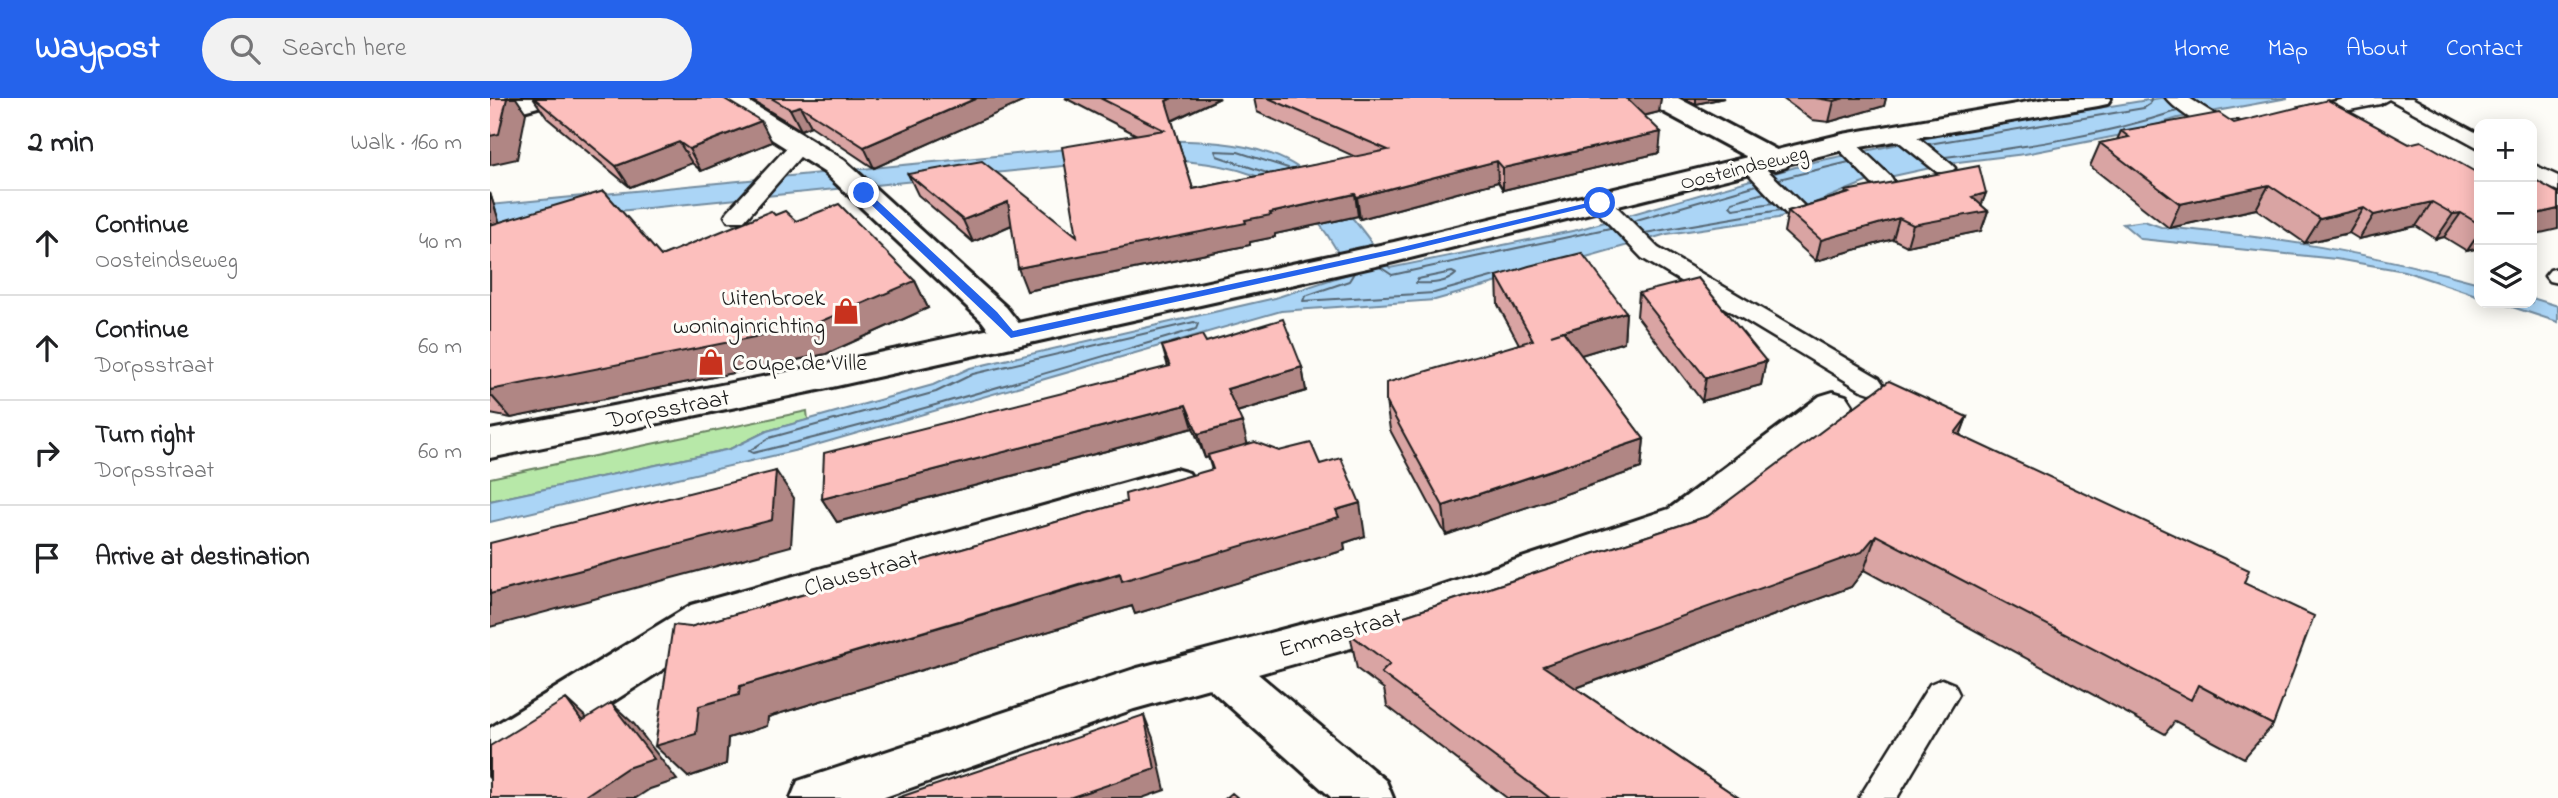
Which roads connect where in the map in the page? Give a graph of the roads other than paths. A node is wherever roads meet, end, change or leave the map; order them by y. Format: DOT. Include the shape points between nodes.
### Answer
graph roads {
  1 [pos="540,98"];
  2 [pos="724,98"];
  3 [pos="1658,98"];
  4 [pos="2098,98"];
  5 [pos="2176,98"];
  6 [pos="2380,98"];
  7 [pos="2398,98"];
  8 [pos="490,112"];
  9 [pos="2288,116"];
  10 [pos="2262,121"];
  11 [pos="1905,136"];
  12 [pos="2474,139"];
  13 [pos="797,147"];
  14 [pos="1848,147"];
  15 [pos="1763,167"];
  16 [pos="1944,168"];
  17 [pos="2537,173"];
  18 [pos="1883,182"];
  19 [pos="2558,185"];
  20 [pos="742,209"];
  21 [pos="1607,209"];
  22 [pos="1801,216"];
  23 [pos="1394,252"];
  24 [pos="1011,335"];
  25 [pos="1870,384"];
  26 [pos="1833,405"];
  27 [pos="490,444"];
  28 [pos="1210,473"];
  29 [pos="1217,667"];
  30 [pos="1942,694"];
  31 [pos="490,754"];
  32 [pos="816,798"];
  33 [pos="1368,798"];
  34 [pos="1877,798"];
  1 -- 8 [label="street"];
  2 -- 13 [label="street"];
  3 -- 15 [label="street"];
  4 -- 11 [label="street, Oosteindseweg"];
  5 -- 10 [label="lane" via="2222,129"];
  6 -- 9 [label="lane"];
  7 -- 12 [label="lane"];
  11 -- 14 [label="street, Oosteindseweg"];
  11 -- 16 [label="lane"];
  13 -- 20 [label="lane"];
  13 -- 24 [label="street" via="834,166"];
  14 -- 15 [label="street, Oosteindseweg"];
  14 -- 18 [label="lane"];
  15 -- 21 [label="street, Oosteindseweg"];
  15 -- 22 [label="lane"];
  17 -- 19 [label="lane"];
  21 -- 23 [label="street, Oosteindseweg"];
  21 -- 25 [label="lane" via="1650,253"];
  23 -- 24 [label="street, Dorpsstraat"];
  24 -- 27 [label="street, Dorpsstraat"];
  26 -- 29 [label="street, Emmastraat" via="1683,520 1408,614"];
  28 -- 31 [label="street, Clausstraat" via="706,618"];
  29 -- 32 [label="street, Emmastraat" via="1134,689"];
  29 -- 33 [label="street"];
  30 -- 34 [label="lane"];
}
